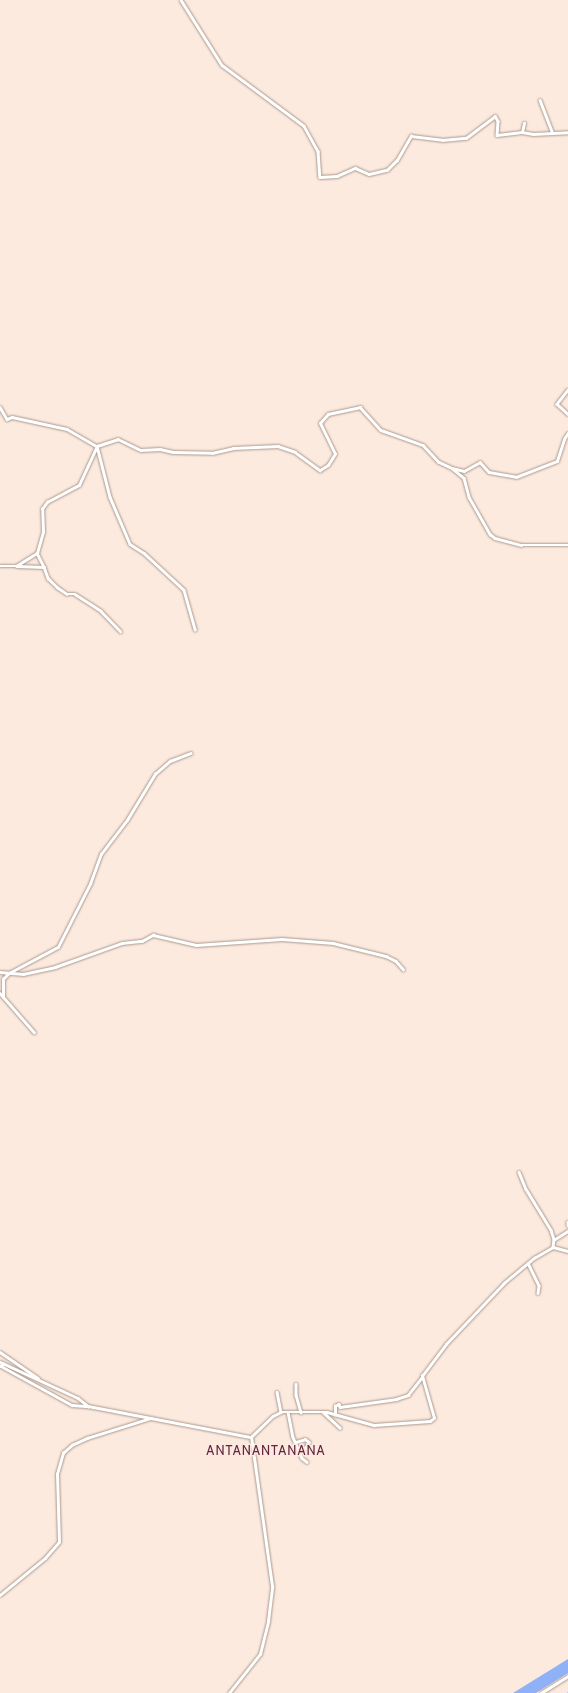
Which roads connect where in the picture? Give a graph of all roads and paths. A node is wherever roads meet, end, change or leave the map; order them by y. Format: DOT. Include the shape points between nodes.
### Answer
graph roads {
  1 [pos="181,0"];
  2 [pos="540,100"];
  3 [pos="524,123"];
  4 [pos="522,132"];
  5 [pos="552,132"];
  6 [pos="568,132"];
  7 [pos="568,390"];
  8 [pos="0,407"];
  9 [pos="568,414"];
  10 [pos="568,433"];
  11 [pos="97,446"];
  12 [pos="452,468"];
  13 [pos="568,545"];
  14 [pos="37,553"];
  15 [pos="0,566"];
  16 [pos="16,566"];
  17 [pos="44,568"];
  18 [pos="195,629"];
  19 [pos="120,631"];
  20 [pos="191,753"];
  21 [pos="404,969"];
  22 [pos="0,972"];
  23 [pos="9,973"];
  24 [pos="0,993"];
  25 [pos="3,997"];
  26 [pos="34,1032"];
  27 [pos="520,1172"];
  28 [pos="568,1231"];
  29 [pos="554,1239"];
  30 [pos="553,1247"];
  31 [pos="568,1251"];
  32 [pos="528,1262"];
  33 [pos="538,1293"];
  34 [pos="0,1352"];
  35 [pos="0,1362"];
  36 [pos="4,1364"];
  37 [pos="422,1376"];
  38 [pos="41,1380"];
  39 [pos="296,1384"];
  40 [pos="277,1392"];
  41 [pos="88,1406"];
  42 [pos="282,1412"];
  43 [pos="288,1412"];
  44 [pos="301,1412"];
  45 [pos="323,1412"];
  46 [pos="335,1415"];
  47 [pos="151,1418"];
  48 [pos="340,1428"];
  49 [pos="251,1437"];
  50 [pos="296,1442"];
  51 [pos="300,1450"];
  52 [pos="306,1462"];
  53 [pos="0,1595"];
  54 [pos="568,1676"];
  55 [pos="229,1693"];
  56 [pos="541,1693"];
  1 -- 4 [label="street" via="222,65 304,126 318,151 320,177 337,176 355,168 369,174 387,170 397,160 411,136 442,140 466,138 495,116 498,121 498,135"];
  2 -- 5 [label="street"];
  3 -- 4 [label="street"];
  4 -- 5 [label="street"];
  5 -- 6 [label="street"];
  7 -- 9 [label="street" via="557,404"];
  8 -- 11 [label="street" via="6,419 12,417 67,429"];
  10 -- 12 [label="street" via="557,461 516,477 489,472 480,462 464,471"];
  11 -- 12 [label="street" via="118,439 141,450 212,453 233,448 278,446 295,452 320,470 328,465 335,454 320,423 328,414 360,407 381,430 423,445 439,462"];
  11 -- 14 [label="street" via="79,485 47,502 42,509 43,532"];
  11 -- 18 [label="street" via="108,491 130,544 144,553 184,590"];
  12 -- 13 [label="street" via="464,478 469,498 490,534 495,538 521,545"];
  14 -- 16 [label="street"];
  14 -- 17 [label="street"];
  15 -- 16 [label="street"];
  16 -- 17 [label="street"];
  17 -- 19 [label="street" via="48,578 57,587 67,594 75,594 101,611"];
  20 -- 23 [label="street" via="170,762 155,774 127,820 101,854 90,884 58,947"];
  21 -- 23 [label="street" via="396,960 386,956 333,943 282,939 196,945 157,935 142,941 122,943 55,967 23,974"];
  22 -- 23 [label="street"];
  23 -- 25 [label="street" via="3,979"];
  24 -- 25 [label="street"];
  25 -- 26 [label="street"];
  27 -- 29 [label="street"];
  28 -- 29 [label="street"];
  29 -- 30 [label="street"];
  30 -- 31 [label="street"];
  30 -- 32 [label="street"];
  32 -- 33 [label="street" via="539,1286"];
  32 -- 37 [label="street" via="450,1339"];
  34 -- 38 [label="street"];
  35 -- 36 [label="street"];
  36 -- 38 [label="street"];
  36 -- 41 [label="street" via="1,1366 72,1405"];
  37 -- 46 [label="street" via="408,1395 340,1407 339,1404 335,1406"];
  37 -- 46 [label="street" via="434,1418 430,1421 374,1425"];
  38 -- 41 [label="street" via="78,1398"];
  39 -- 44 [label="street"];
  40 -- 42 [label="street"];
  41 -- 47 [label="street"];
  42 -- 43 [label="street"];
  42 -- 49 [label="street" via="273,1416"];
  43 -- 44 [label="street"];
  43 -- 50 [label="street"];
  44 -- 45 [label="street"];
  45 -- 46 [label="street"];
  45 -- 48 [label="street"];
  47 -- 49 [label="street"];
  47 -- 53 [label="street" via="87,1438 72,1445 63,1453 57,1474 60,1538 58,1546"];
  49 -- 55 [label="street" via="272,1586 268,1621 260,1654"];
  50 -- 51 [label="street"];
  50 -- 51 [label="street" via="305,1439 309,1442 306,1448"];
  51 -- 52 [label="street"];
  54 -- 56 [label="street"];
}
